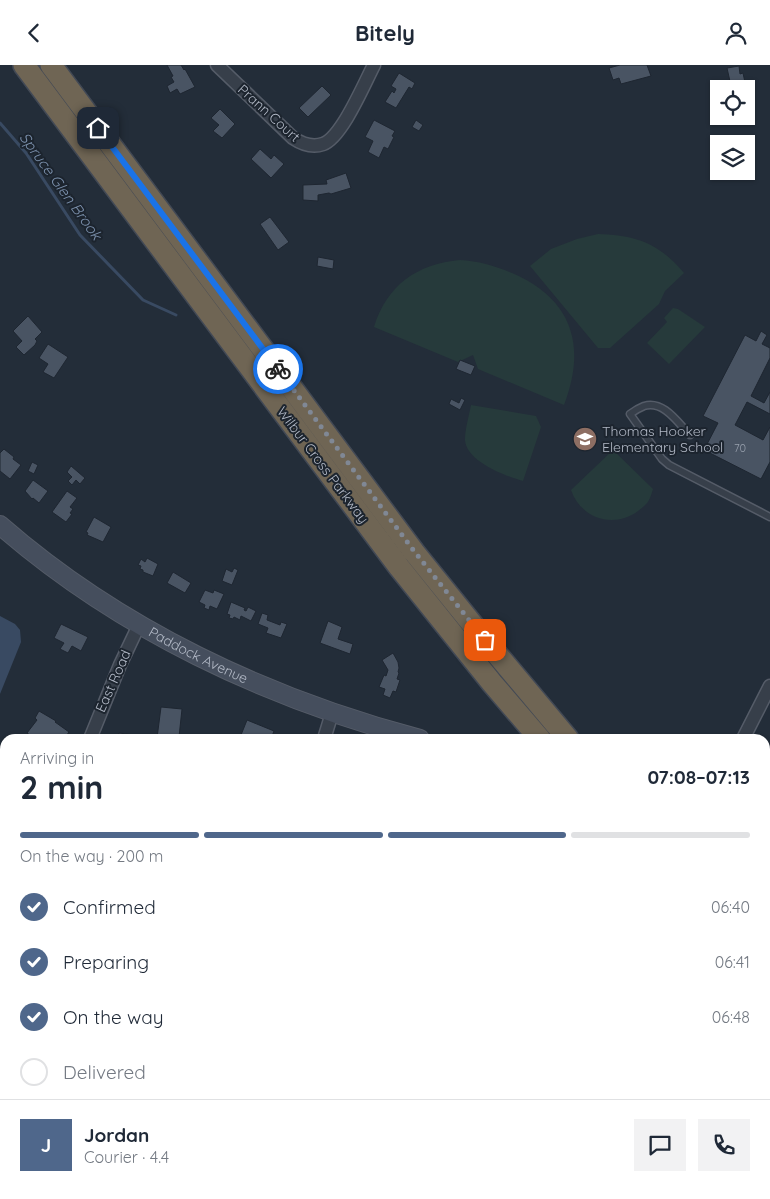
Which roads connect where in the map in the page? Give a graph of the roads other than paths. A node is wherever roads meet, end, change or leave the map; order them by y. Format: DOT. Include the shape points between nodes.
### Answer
graph roads {
  1 [pos="24,65"];
  2 [pos="51,65"];
  3 [pos="217,65"];
  4 [pos="374,65"];
  5 [pos="690,435"];
  6 [pos="770,517"];
  7 [pos="0,525"];
  8 [pos="139,625"];
  9 [pos="770,686"];
  10 [pos="332,713"];
  11 [pos="92,734"];
  12 [pos="326,734"];
  13 [pos="403,734"];
  14 [pos="536,734"];
  15 [pos="564,734"];
  16 [pos="746,734"];
  1 -- 14 [label="highway, Wilbur Cross Parkway" via="399,567"];
  2 -- 15 [label="highway, Wilbur Cross Parkway" via="419,558"];
  3 -- 4 [label="street, Prann Court" via="293,138 313,146 334,137 341,128"];
  5 -- 6 [label="lane" via="659,406 644,406 630,414 662,459 670,465"];
  7 -- 8 [label="main road, Paddock Avenue" via="70,581"];
  8 -- 10 [label="main road, Paddock Avenue" via="248,679"];
  8 -- 11 [label="street, East Road"];
  9 -- 16 [label="street"];
  10 -- 12 [label="street"];
  10 -- 13 [label="main road, Paddock Avenue"];
}
